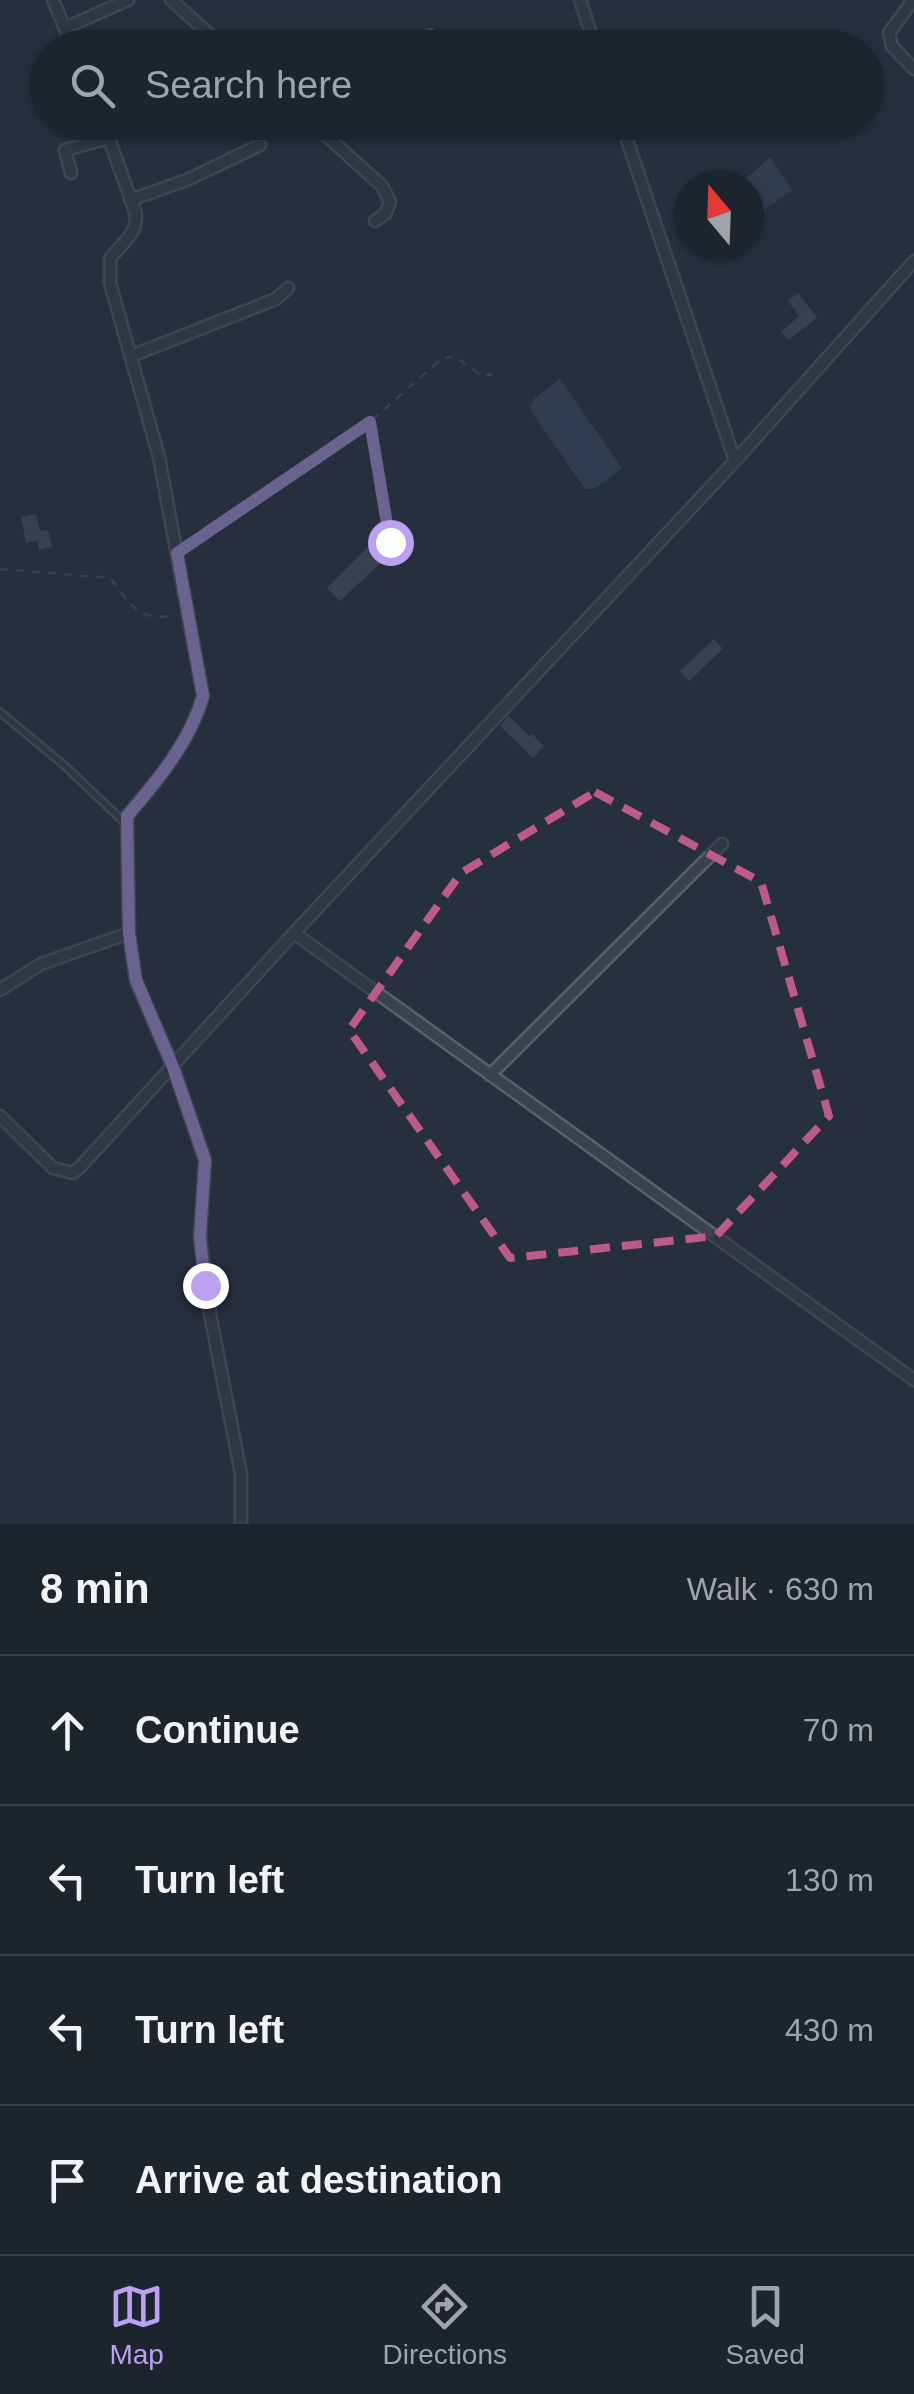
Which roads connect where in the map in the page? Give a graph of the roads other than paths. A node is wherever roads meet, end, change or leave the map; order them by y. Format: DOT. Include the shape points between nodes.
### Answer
graph roads {
  1 [pos="53,0"];
  2 [pos="128,0"];
  3 [pos="172,0"];
  4 [pos="580,0"];
  5 [pos="912,0"];
  6 [pos="66,28"];
  7 [pos="206,30"];
  8 [pos="590,30"];
  9 [pos="914,69"];
  10 [pos="102,140"];
  11 [pos="110,140"];
  12 [pos="331,140"];
  13 [pos="627,140"];
  14 [pos="260,145"];
  15 [pos="71,173"];
  16 [pos="130,200"];
  17 [pos="375,222"];
  18 [pos="914,261"];
  19 [pos="288,288"];
  20 [pos="132,356"];
  21 [pos="736,462"];
  22 [pos="0,712"];
  23 [pos="126,824"];
  24 [pos="722,844"];
  25 [pos="129,933"];
  26 [pos="294,934"];
  27 [pos="0,990"];
  28 [pos="177,1063"];
  29 [pos="490,1075"];
  30 [pos="0,1116"];
  31 [pos="914,1380"];
  32 [pos="241,1524"];
  1 -- 6 [label="street"];
  2 -- 6 [label="street"];
  3 -- 7 [label="street"];
  4 -- 8 [label="street"];
  5 -- 9 [label="street" via="889,34"];
  10 -- 15 [label="street" via="65,150"];
  11 -- 16 [label="street"];
  12 -- 17 [label="street" via="382,186 390,202"];
  13 -- 21 [label="street"];
  14 -- 16 [label="street"];
  16 -- 20 [label="street" via="136,225 108,268"];
  18 -- 21 [label="street"];
  19 -- 20 [label="street" via="276,299"];
  20 -- 23 [label="street" via="159,457 203,696 162,776"];
  21 -- 26 [label="street"];
  22 -- 23 [label="lane"];
  23 -- 25 [label="street"];
  24 -- 29 [label="street"];
  25 -- 27 [label="street" via="41,964"];
  25 -- 28 [label="street" via="136,980"];
  26 -- 28 [label="street"];
  26 -- 29 [label="street"];
  28 -- 30 [label="street" via="73,1173 53,1168"];
  28 -- 32 [label="street" via="205,1160 202,1253 241,1474"];
  29 -- 31 [label="street"];
}
